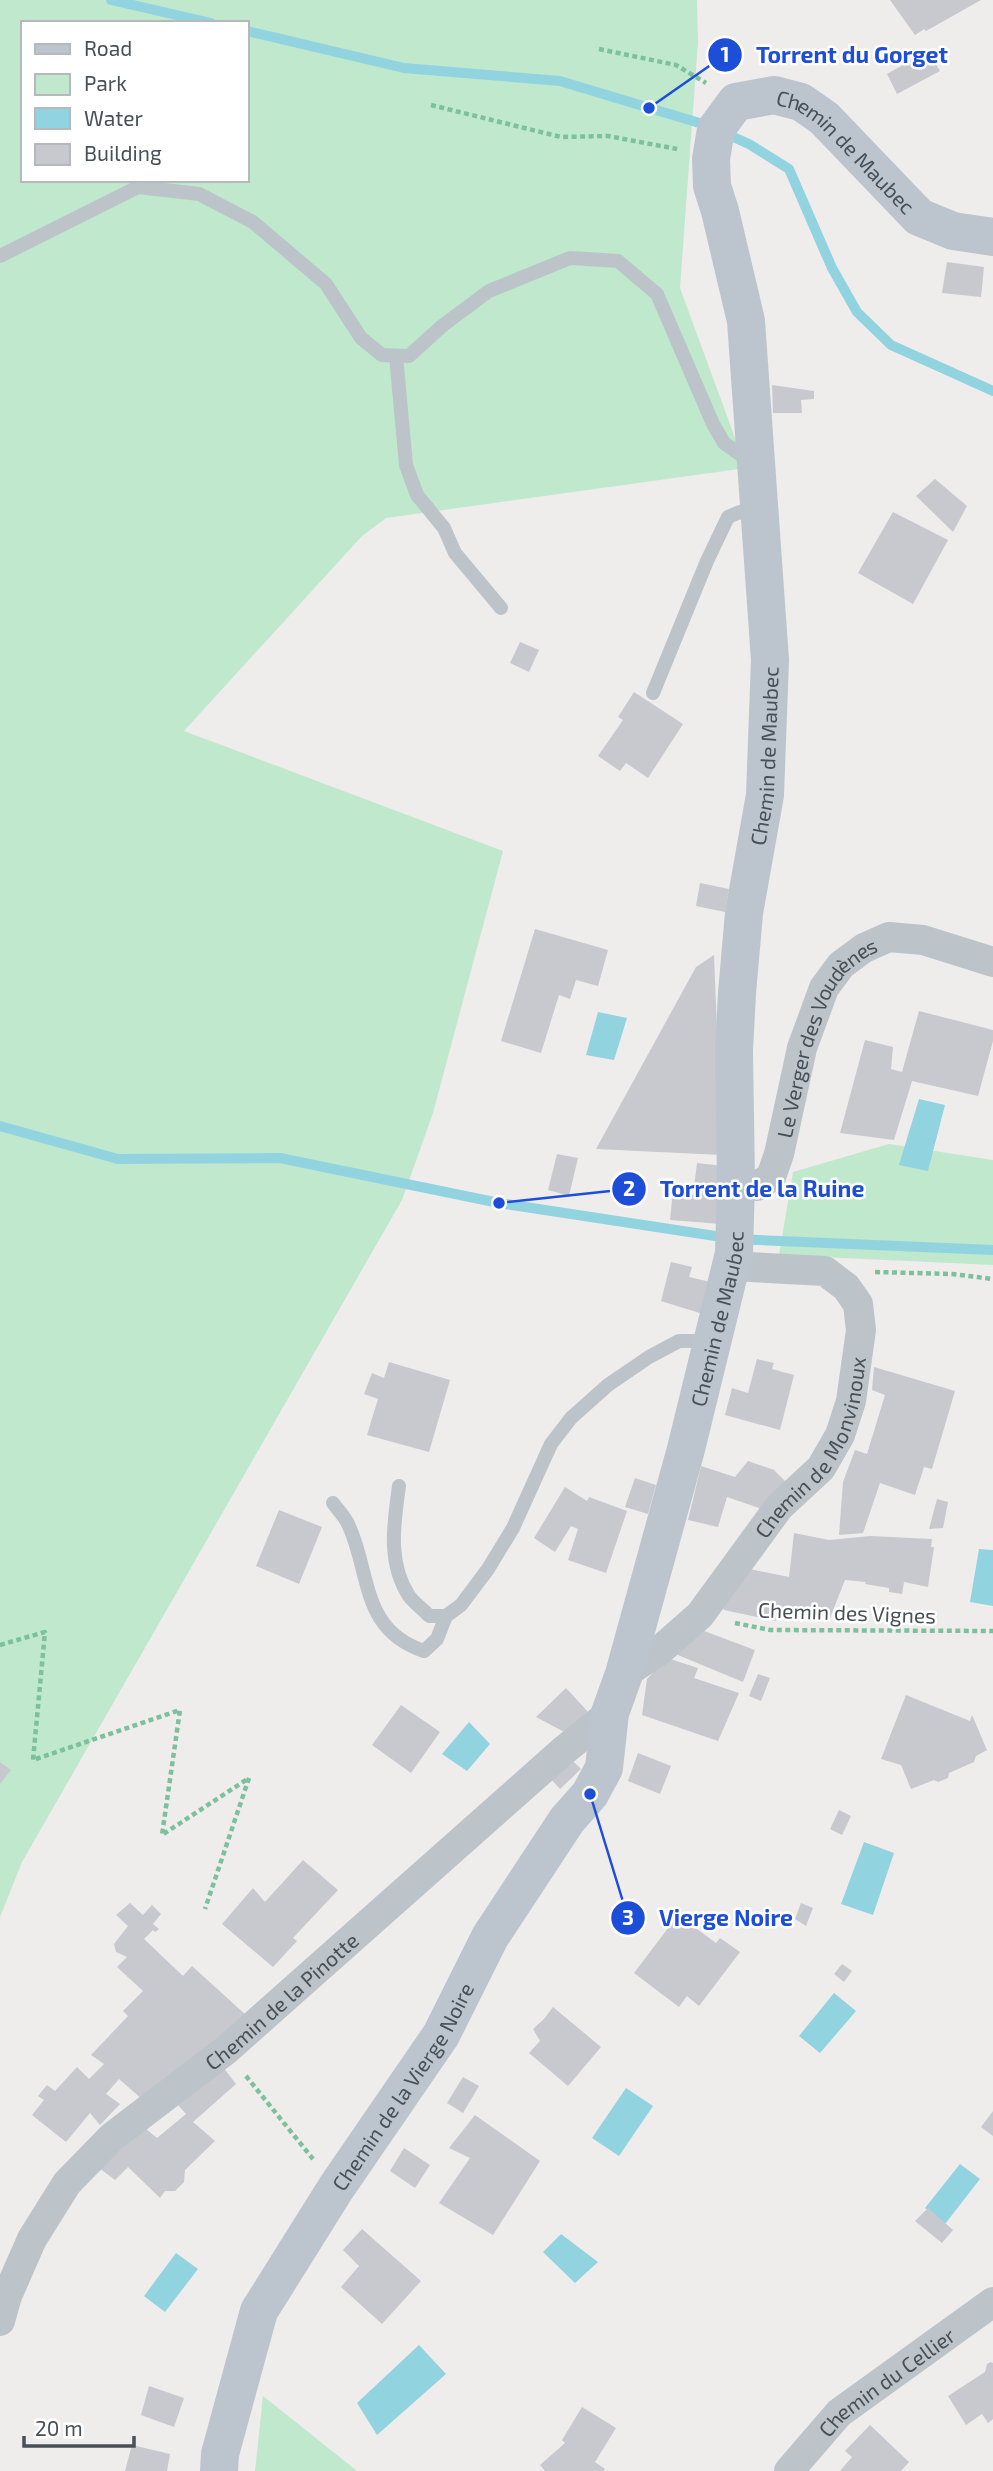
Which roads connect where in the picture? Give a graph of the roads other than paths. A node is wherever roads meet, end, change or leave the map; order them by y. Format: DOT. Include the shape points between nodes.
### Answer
graph roads {
  1 [pos="993,237"];
  2 [pos="0,256"];
  3 [pos="396,356"];
  4 [pos="758,467"];
  5 [pos="762,517"];
  6 [pos="501,608"];
  7 [pos="653,694"];
  8 [pos="993,961"];
  9 [pos="736,1182"];
  10 [pos="730,1266"];
  11 [pos="712,1341"];
  12 [pos="399,1486"];
  13 [pos="333,1503"];
  14 [pos="446,1616"];
  15 [pos="624,1674"];
  16 [pos="610,1713"];
  17 [pos="993,2302"];
  18 [pos="0,2321"];
  19 [pos="219,2471"];
  20 [pos="789,2471"];
  1 -- 4 [label="street, Chemin de Maubec" via="953,231 919,217 824,118 801,102 774,95 736,102 716,129 712,186 746,321"];
  2 -- 3 [label="lane" via="138,187 199,194 253,222 326,284 361,338 382,355"];
  3 -- 4 [label="lane" via="408,356 489,291 570,258 618,261 657,294 724,443"];
  3 -- 6 [label="lane" via="406,465 417,495 444,528 455,552"];
  4 -- 5 [label="street, Chemin de Maubec"];
  5 -- 7 [label="lane" via="740,512 728,517"];
  5 -- 9 [label="street, Chemin de Maubec" via="770,716 765,795 744,913 737,993"];
  8 -- 9 [label="street, Le Verger des Voudènes" via="923,940 889,937 864,947 841,965 824,988 802,1048 771,1177 757,1186"];
  9 -- 10 [label="street, Chemin de Maubec"];
  10 -- 11 [label="street, Chemin de Maubec"];
  10 -- 15 [label="street, Chemin de Monvinoux" via="825,1271 846,1287 858,1304 861,1331 851,1401 840,1435 821,1468 779,1507 700,1615"];
  11 -- 14 [label="lane" via="679,1341 649,1357 571,1418 551,1444 513,1528 488,1569 461,1605"];
  11 -- 15 [label="street, Chemin de Maubec"];
  12 -- 14 [label="lane" via="392,1535 397,1570 410,1596 429,1616"];
  13 -- 14 [label="lane" via="349,1524 369,1599 386,1629 405,1645 424,1651 437,1639"];
  15 -- 16 [label="street, Chemin de Maubec"];
  16 -- 18 [label="street, Chemin de la Pinotte" via="226,2050 112,2137 67,2183 32,2239"];
  16 -- 19 [label="street, Chemin de la Vierge Noire" via="604,1768 590,1794 567,1820 490,1937 441,2035 259,2311"];
  17 -- 20 [label="street, Chemin du Cellier" via="839,2413"];
}
